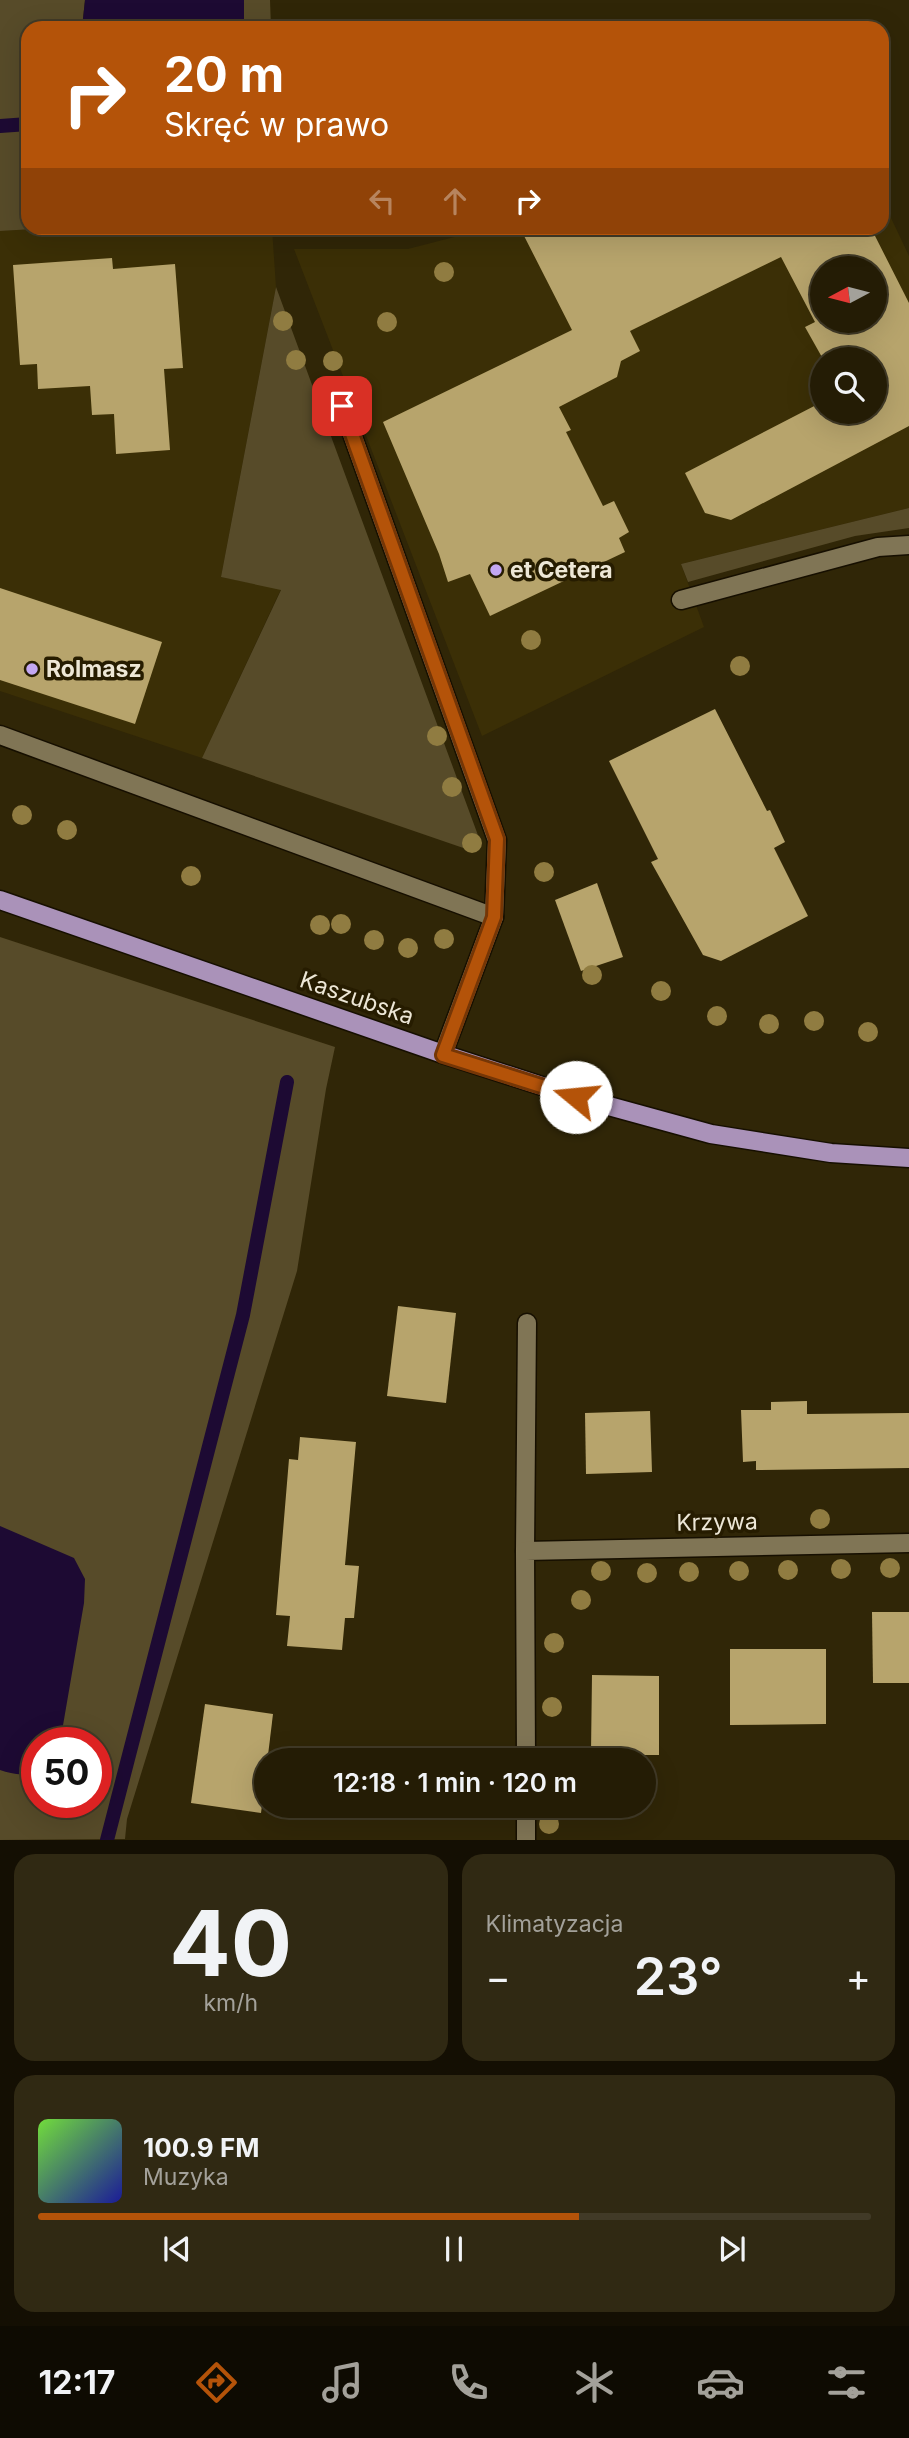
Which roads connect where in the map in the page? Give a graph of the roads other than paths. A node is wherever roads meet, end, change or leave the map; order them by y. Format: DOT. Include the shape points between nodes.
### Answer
graph roads {
  1 [pos="342,406"];
  2 [pos="909,545"];
  3 [pos="681,600"];
  4 [pos="0,736"];
  5 [pos="0,900"];
  6 [pos="494,917"];
  7 [pos="443,1055"];
  8 [pos="909,1158"];
  9 [pos="527,1323"];
  10 [pos="909,1543"];
  11 [pos="525,1551"];
  12 [pos="526,1748"];
  13 [pos="526,1818"];
  14 [pos="526,1839"];
  1 -- 6 [label="street" via="497,839"];
  2 -- 3 [label="street" via="878,547"];
  4 -- 6 [label="street"];
  5 -- 7 [label="main road, Kaszubska"];
  6 -- 7 [label="street"];
  7 -- 8 [label="main road, Kaszubska" via="711,1134 831,1153"];
  9 -- 11 [label="street"];
  10 -- 11 [label="street, Krzywa"];
  11 -- 12 [label="street"];
  13 -- 14 [label="street"];
}
